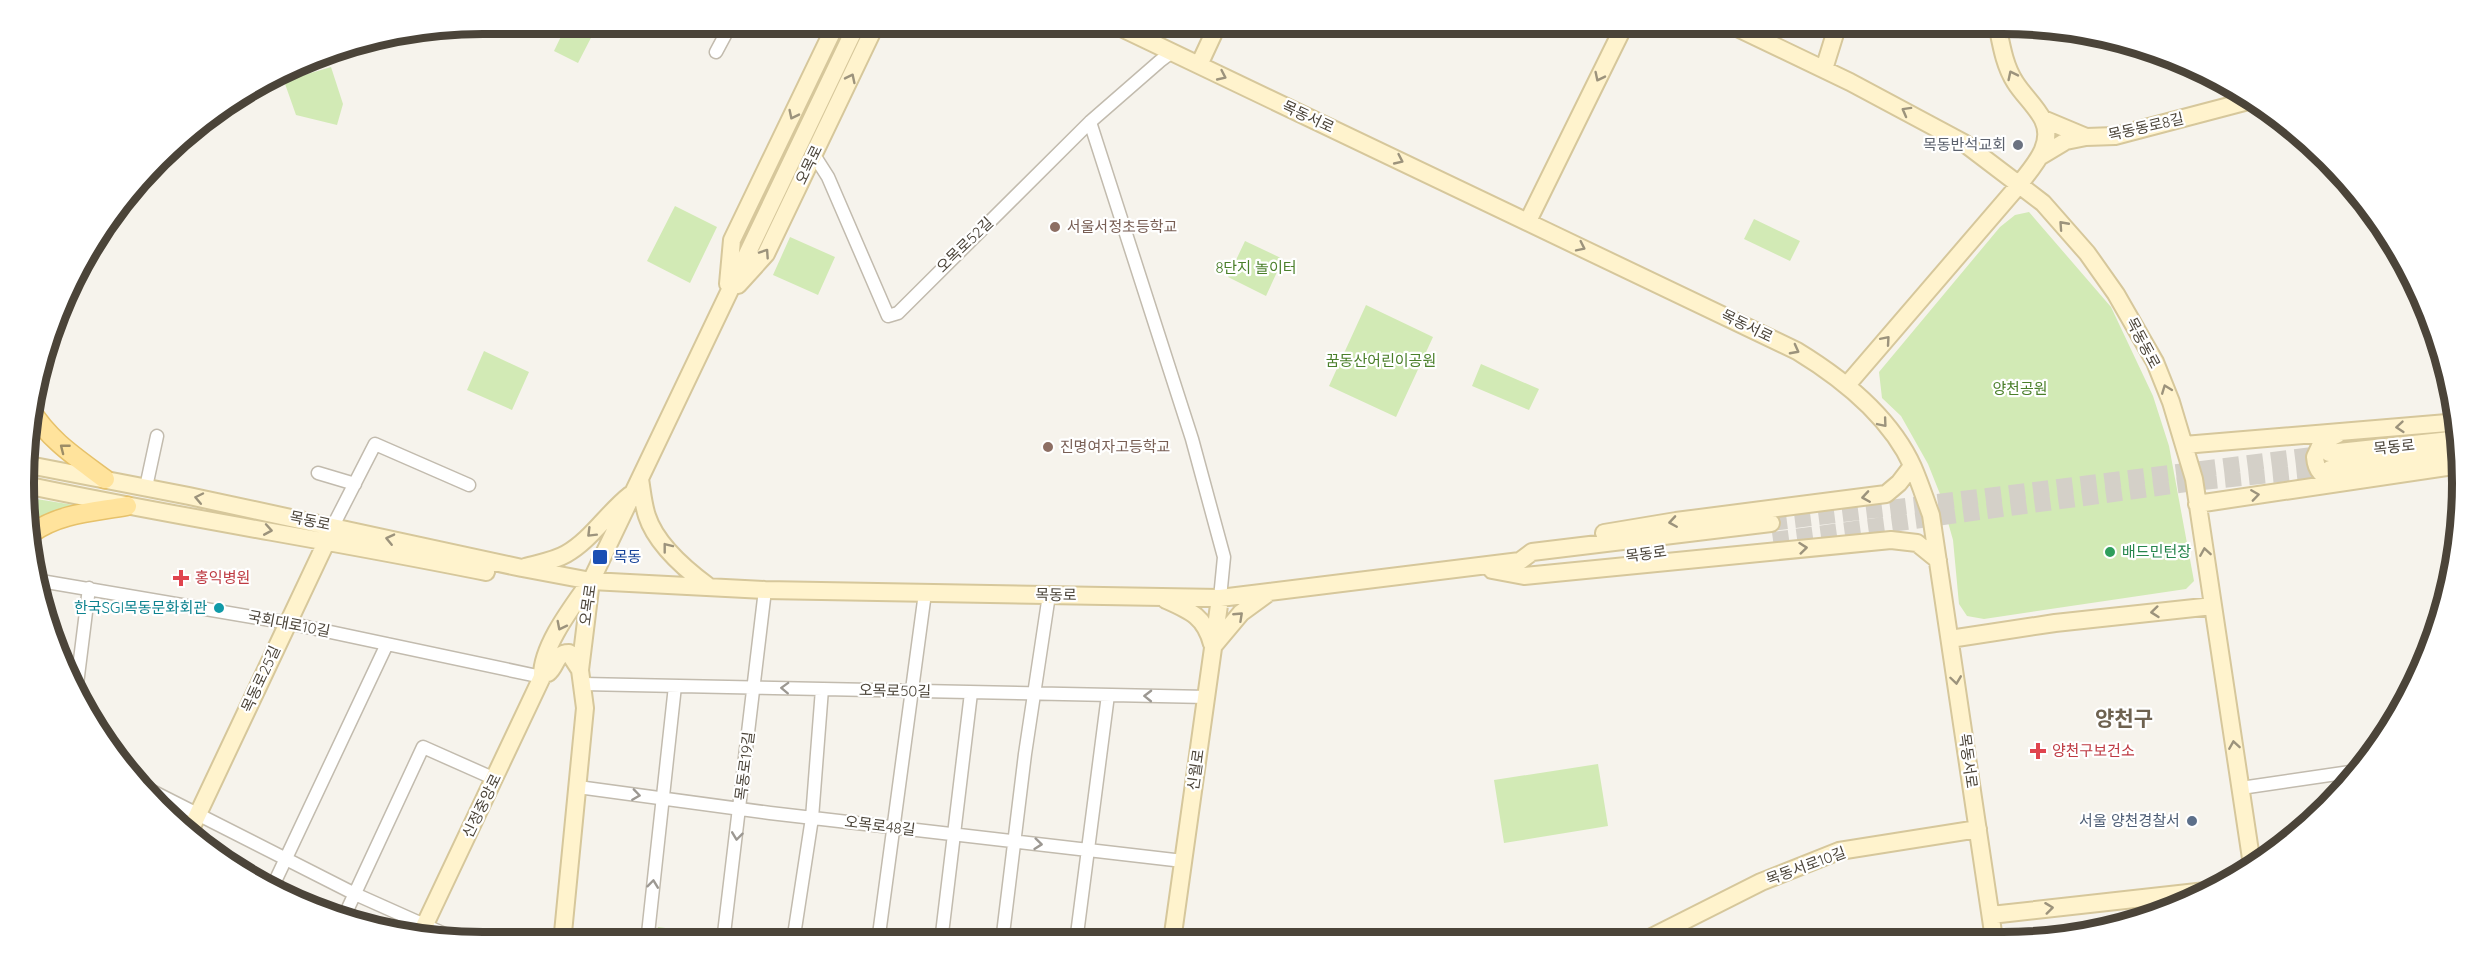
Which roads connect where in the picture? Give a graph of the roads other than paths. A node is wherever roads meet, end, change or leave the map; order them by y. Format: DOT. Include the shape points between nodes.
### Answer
graph roads {
  1 [pos="726,34"];
  2 [pos="831,34"];
  3 [pos="852,34"];
  4 [pos="871,34"];
  5 [pos="1146,34"];
  6 [pos="1213,34"];
  7 [pos="1620,34"];
  8 [pos="1750,34"];
  9 [pos="1835,34"];
  10 [pos="1999,34"];
  11 [pos="716,52"];
  12 [pos="1172,52"];
  13 [pos="1199,65"];
  14 [pos="1824,69"];
  15 [pos="2241,103"];
  16 [pos="2043,119"];
  17 [pos="1090,122"];
  18 [pos="2086,137"];
  19 [pos="814,155"];
  20 [pos="2041,156"];
  21 [pos="2018,186"];
  22 [pos="1528,221"];
  23 [pos="727,297"];
  24 [pos="1847,385"];
  25 [pos="39,422"];
  26 [pos="2449,423"];
  27 [pos="2342,432"];
  28 [pos="157,436"];
  29 [pos="2451,441"];
  30 [pos="2184,445"];
  31 [pos="2452,454"];
  32 [pos="35,466"];
  33 [pos="1912,466"];
  34 [pos="2452,466"];
  35 [pos="318,473"];
  36 [pos="105,479"];
  37 [pos="2345,482"];
  38 [pos="355,484"];
  39 [pos="469,485"];
  40 [pos="636,485"];
  41 [pos="34,487"];
  42 [pos="146,487"];
  43 [pos="2197,504"];
  44 [pos="127,506"];
  45 [pos="37,530"];
  46 [pos="1772,532"];
  47 [pos="330,533"];
  48 [pos="1938,560"];
  49 [pos="1474,567"];
  50 [pos="522,568"];
  51 [pos="591,581"];
  52 [pos="46,582"];
  53 [pos="709,587"];
  54 [pos="89,588"];
  55 [pos="765,590"];
  56 [pos="1272,591"];
  57 [pos="925,593"];
  58 [pos="1049,595"];
  59 [pos="1160,597"];
  60 [pos="1220,598"];
  61 [pos="2213,606"];
  62 [pos="288,623"];
  63 [pos="1950,639"];
  64 [pos="387,644"];
  65 [pos="1213,647"];
  66 [pos="78,675"];
  67 [pos="542,676"];
  68 [pos="582,677"];
  69 [pos="675,686"];
  70 [pos="754,688"];
  71 [pos="822,689"];
  72 [pos="912,692"];
  73 [pos="971,693"];
  74 [pos="1034,693"];
  75 [pos="1108,695"];
  76 [pos="1207,697"];
  77 [pos="2347,772"];
  78 [pos="495,779"];
  79 [pos="578,787"];
  80 [pos="2241,788"];
  81 [pos="161,795"];
  82 [pos="663,799"];
  83 [pos="740,809"];
  84 [pos="198,814"];
  85 [pos="812,818"];
  86 [pos="192,825"];
  87 [pos="892,827"];
  88 [pos="1978,829"];
  89 [pos="955,834"];
  90 [pos="1015,841"];
  91 [pos="1088,849"];
  92 [pos="287,858"];
  93 [pos="2251,858"];
  94 [pos="1183,861"];
  95 [pos="276,881"];
  96 [pos="2186,893"];
  97 [pos="355,894"];
  98 [pos="347,911"];
  99 [pos="1991,915"];
  100 [pos="422,928"];
  101 [pos="423,929"];
  102 [pos="563,932"];
  103 [pos="648,932"];
  104 [pos="724,932"];
  105 [pos="795,932"];
  106 [pos="879,932"];
  107 [pos="942,932"];
  108 [pos="1003,932"];
  109 [pos="1077,932"];
  110 [pos="1173,932"];
  111 [pos="1662,932"];
  112 [pos="1993,932"];
  1 -- 11 [label="street"];
  2 -- 23 [label="main road, 오목로, one-way" via="732,240"];
  3 -- 23 [label="main road, 오목로"];
  19 -- 4 [label="main road, 오목로, one-way"];
  5 -- 12 [label="main road, 목동서로"];
  6 -- 13 [label="main road"];
  7 -- 22 [label="main road, one-way"];
  8 -- 14 [label="main road, 목동동로"];
  9 -- 14 [label="main road"];
  16 -- 10 [label="main road, one-way" via="2014,81"];
  12 -- 13 [label="main road, 목동서로"];
  12 -- 17 [label="street, 오목로52길"];
  13 -- 22 [label="main road, 목동서로, one-way"];
  21 -- 14 [label="main road, 목동동로, one-way" via="1964,143"];
  15 -- 18 [label="main road, 목동동로8길" via="2115,136"];
  16 -- 18 [label="main road"];
  16 -- 20 [label="main road" via="2047,136"];
  17 -- 19 [label="street, 오목로52길" via="898,313 888,316 828,177"];
  17 -- 60 [label="street" via="1192,440 1224,557"];
  18 -- 20 [label="main road, 목동동로8길" via="2066,141"];
  23 -- 19 [label="main road, 오목로, one-way" via="766,254"];
  20 -- 21 [label="main road"];
  24 -- 21 [label="main road, one-way"];
  30 -- 21 [label="main road, 목동동로, one-way" via="2155,362 2116,294 2088,253 2043,203"];
  22 -- 24 [label="main road, 목동서로, one-way" via="1797,351"];
  23 -- 40 [label="main road, 오목로"];
  24 -- 33 [label="main road, 목동서로, one-way" via="1884,423"];
  36 -- 25 [label="main road, one-way" via="56,443"];
  26 -- 27 [label="main road, one-way"];
  27 -- 30 [label="main road"];
  27 -- 37 [label="main road" via="2322,442 2315,462 2324,476"];
  28 -- 42 [label="street"];
  29 -- 31 [label="main road, 목동로" via="2329,461"];
  30 -- 43 [label="main road, 목동동로"];
  32 -- 36 [label="main road, 목동로"];
  33 -- 48 [label="main road, 목동서로" via="1931,515"];
  33 -- 49 [label="main road, one-way" via="1886,494 1676,521 1524,546"];
  34 -- 37 [label="main road"];
  35 -- 38 [label="street"];
  36 -- 42 [label="main road, 목동로"];
  43 -- 37 [label="main road, one-way"];
  38 -- 39 [label="street" via="375,444"];
  38 -- 47 [label="street"];
  40 -- 50 [label="main road, one-way" via="575,548 552,560"];
  40 -- 51 [label="main road, 오목로"];
  53 -- 40 [label="main road, one-way" via="690,573 657,534"];
  41 -- 44 [label="main road, 목동로"];
  47 -- 42 [label="main road, 목동로, one-way"];
  61 -- 43 [label="main road, 목동동로, one-way"];
  44 -- 45 [label="main road" via="70,514"];
  44 -- 47 [label="main road, 목동로, one-way"];
  46 -- 49 [label="main road, 목동로" via="1534,568 1520,561"];
  50 -- 47 [label="main road, 목동로, one-way"];
  47 -- 51 [label="main road, 목동로" via="552,585"];
  47 -- 62 [label="main road, 목동로25길"];
  49 -- 48 [label="main road, one-way" via="1524,576 1891,540 1917,543"];
  48 -- 63 [label="main road, 목동서로"];
  49 -- 56 [label="main road, 목동로"];
  50 -- 51 [label="main road, 목동로"];
  51 -- 53 [label="main road, 목동로"];
  51 -- 67 [label="main road, 신정중앙로, one-way" via="567,614 542,664"];
  51 -- 68 [label="main road, 오목로"];
  52 -- 54 [label="street, 국회대로10길"];
  53 -- 55 [label="main road, 목동로"];
  54 -- 62 [label="street, 국회대로10길"];
  54 -- 66 [label="street"];
  55 -- 57 [label="main road, 목동로"];
  55 -- 70 [label="street, 목동로19길"];
  56 -- 60 [label="main road, 목동로"];
  65 -- 56 [label="main road, one-way" via="1241,613"];
  57 -- 58 [label="main road, 목동로"];
  57 -- 72 [label="street"];
  58 -- 59 [label="main road, 목동로"];
  58 -- 74 [label="street"];
  59 -- 60 [label="main road, 목동로"];
  59 -- 65 [label="main road" via="1203,622"];
  60 -- 65 [label="main road, 신월로"];
  61 -- 63 [label="main road, one-way"];
  80 -- 61 [label="main road, 목동동로, one-way"];
  62 -- 64 [label="street, 국회대로10길"];
  62 -- 84 [label="main road, 목동로25길"];
  63 -- 88 [label="main road, 목동서로, one-way"];
  64 -- 67 [label="street, 국회대로10길"];
  64 -- 92 [label="street"];
  65 -- 76 [label="main road, 신월로"];
  67 -- 68 [label="main road, 신정중앙로" via="551,671 558,656 568,653"];
  67 -- 78 [label="main road, 신정중앙로"];
  68 -- 69 [label="street, 오목로50길"];
  68 -- 79 [label="main road, 오목로" via="585,708"];
  69 -- 70 [label="street, 오목로50길"];
  69 -- 82 [label="street"];
  71 -- 70 [label="street, 오목로50길, one-way"];
  70 -- 83 [label="street, 목동로19길"];
  71 -- 72 [label="street, 오목로50길"];
  71 -- 85 [label="street"];
  72 -- 73 [label="street, 오목로50길"];
  72 -- 87 [label="street"];
  73 -- 74 [label="street, 오목로50길"];
  73 -- 89 [label="street"];
  74 -- 75 [label="street, 오목로50길"];
  74 -- 90 [label="street"];
  76 -- 75 [label="street, 오목로50길, one-way"];
  75 -- 91 [label="street"];
  76 -- 94 [label="main road, 신월로"];
  77 -- 80 [label="street"];
  78 -- 97 [label="street" via="423,747"];
  78 -- 101 [label="main road, 신정중앙로"];
  79 -- 82 [label="street, 오목로48길, one-way"];
  79 -- 102 [label="main road, 오목로"];
  80 -- 93 [label="main road, 목동동로"];
  81 -- 84 [label="street"];
  82 -- 83 [label="street, 오목로48길"];
  103 -- 82 [label="street, one-way"];
  83 -- 85 [label="street, 오목로48길"];
  83 -- 104 [label="street, 목동로19길, one-way"];
  84 -- 86 [label="main road, 목동로25길"];
  84 -- 92 [label="street"];
  85 -- 87 [label="street, 오목로48길"];
  85 -- 105 [label="street"];
  87 -- 89 [label="street, 오목로48길"];
  87 -- 106 [label="street"];
  88 -- 99 [label="main road, 목동서로"];
  88 -- 111 [label="main road, 목동서로10길" via="1839,851 1761,882"];
  89 -- 90 [label="street, 오목로48길"];
  89 -- 107 [label="street"];
  90 -- 91 [label="street, 오목로48길, one-way"];
  90 -- 108 [label="street"];
  91 -- 94 [label="street, 오목로48길"];
  91 -- 109 [label="street"];
  92 -- 95 [label="street"];
  92 -- 97 [label="street"];
  94 -- 110 [label="main road, 신월로"];
  99 -- 96 [label="main road, one-way"];
  97 -- 98 [label="street"];
  97 -- 100 [label="street"];
  99 -- 112 [label="main road, 목동서로"];
}
